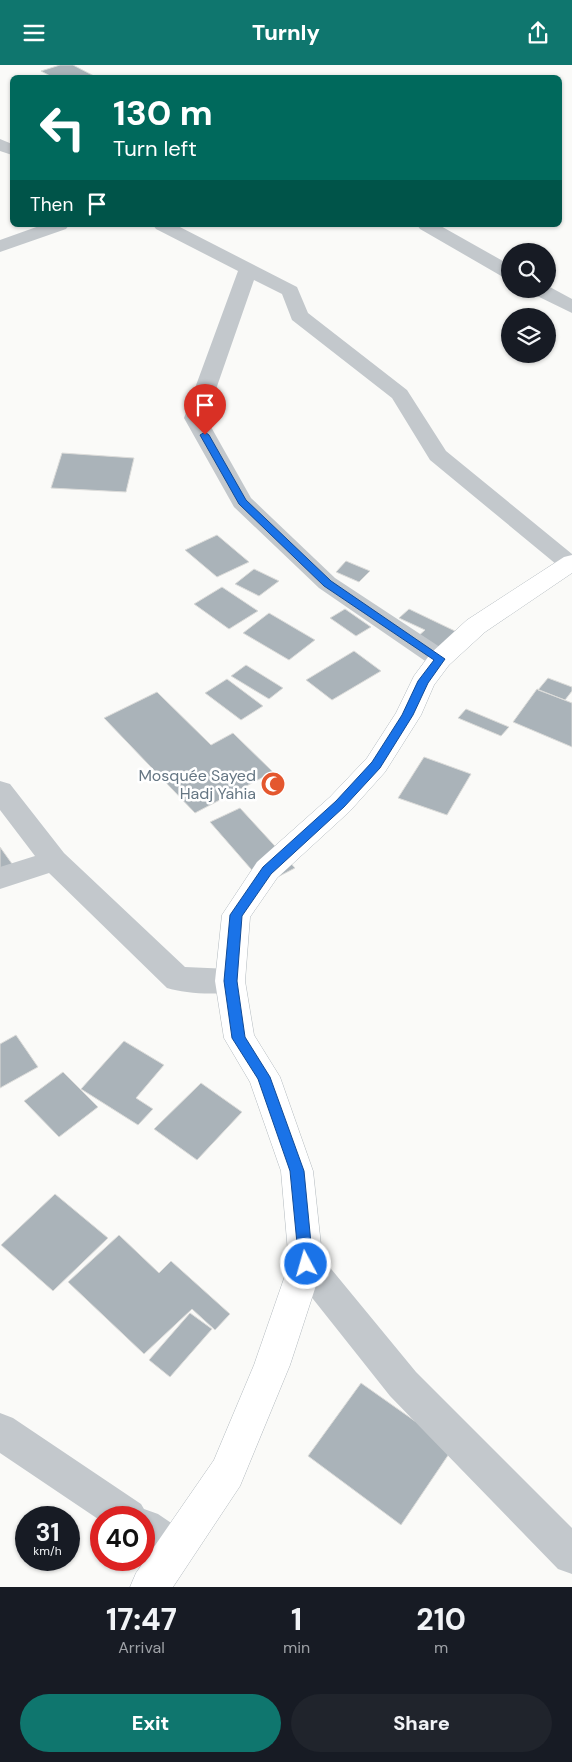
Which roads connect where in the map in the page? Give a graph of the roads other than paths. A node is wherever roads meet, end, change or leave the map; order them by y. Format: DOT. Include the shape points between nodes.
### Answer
graph roads {
  1 [pos="54,227"];
  2 [pos="166,227"];
  3 [pos="430,227"];
  4 [pos="0,246"];
  5 [pos="501,268"];
  6 [pos="248,269"];
  7 [pos="555,298"];
  8 [pos="572,307"];
  9 [pos="571,563"];
  10 [pos="440,659"];
  11 [pos="0,791"];
  12 [pos="54,861"];
  13 [pos="0,878"];
  14 [pos="230,981"];
  15 [pos="306,1264"];
  16 [pos="0,1431"];
  17 [pos="112,1506"];
  18 [pos="155,1535"];
  19 [pos="175,1549"];
  20 [pos="572,1555"];
  21 [pos="150,1587"];
  1 -- 4 [label="street"];
  2 -- 6 [label="street"];
  3 -- 5 [label="street"];
  6 -- 9 [label="street" via="290,291 299,316 400,393 438,455"];
  6 -- 10 [label="street" via="196,418 242,502 327,583"];
  7 -- 8 [label="street"];
  9 -- 10 [label="street" via="476,626"];
  10 -- 14 [label="street" via="423,681 408,715 376,765 340,804 267,870 236,915"];
  11 -- 12 [label="street"];
  12 -- 13 [label="street"];
  12 -- 14 [label="street" via="178,979"];
  14 -- 15 [label="street" via="239,1038 264,1077 297,1171"];
  15 -- 19 [label="street" via="272,1365 227,1473"];
  15 -- 20 [label="street" via="404,1384"];
  16 -- 17 [label="street"];
  18 -- 19 [label="street"];
  19 -- 21 [label="street"];
}
